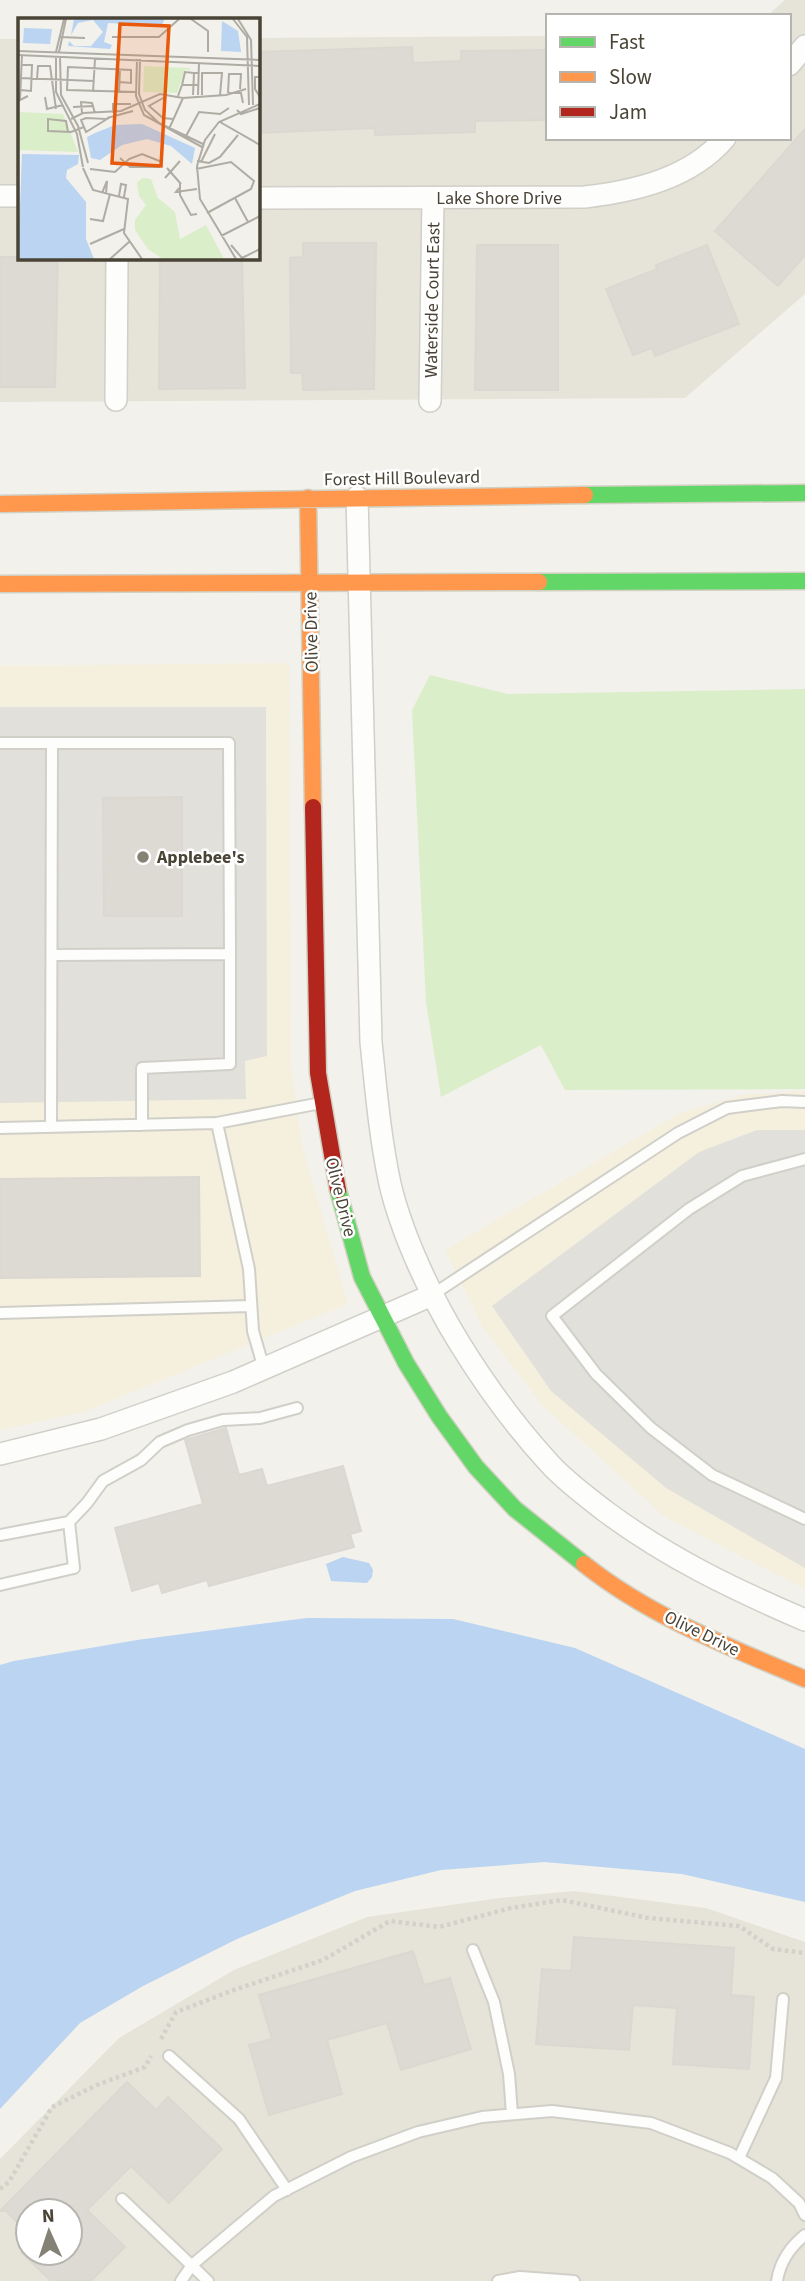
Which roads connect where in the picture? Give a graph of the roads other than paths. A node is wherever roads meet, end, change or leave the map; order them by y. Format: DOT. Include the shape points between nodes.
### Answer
graph roads {
  1 [pos="805,46"];
  2 [pos="791,63"];
  3 [pos="723,140"];
  4 [pos="0,196"];
  5 [pos="18,196"];
  6 [pos="259,198"];
  7 [pos="433,198"];
  8 [pos="117,259"];
  9 [pos="116,400"];
  10 [pos="430,401"];
  11 [pos="805,492"];
  12 [pos="358,497"];
  13 [pos="308,498"];
  14 [pos="0,504"];
  15 [pos="805,581"];
  16 [pos="310,582"];
  17 [pos="358,582"];
  18 [pos="0,584"];
  19 [pos="0,743"];
  20 [pos="52,743"];
  21 [pos="230,954"];
  22 [pos="52,955"];
  23 [pos="805,1102"];
  24 [pos="321,1103"];
  25 [pos="217,1123"];
  26 [pos="142,1125"];
  27 [pos="51,1127"];
  28 [pos="0,1128"];
  29 [pos="805,1159"];
  30 [pos="432,1295"];
  31 [pos="251,1306"];
  32 [pos="0,1313"];
  33 [pos="381,1317"];
  34 [pos="264,1369"];
  35 [pos="296,1408"];
  36 [pos="0,1454"];
  37 [pos="805,1519"];
  38 [pos="69,1522"];
  39 [pos="0,1535"];
  40 [pos="0,1585"];
  41 [pos="805,1620"];
  42 [pos="805,1679"];
  43 [pos="473,1950"];
  44 [pos="783,1999"];
  45 [pos="169,2056"];
  46 [pos="512,2115"];
  47 [pos="739,2158"];
  48 [pos="287,2190"];
  49 [pos="122,2199"];
  50 [pos="805,2215"];
  51 [pos="805,2235"];
  52 [pos="192,2265"];
  53 [pos="181,2281"];
  54 [pos="208,2281"];
  55 [pos="498,2281"];
  56 [pos="574,2281"];
  57 [pos="778,2281"];
  1 -- 2 [label="street"];
  3 -- 7 [label="street, Lake Shore Drive" via="686,169 616,194"];
  4 -- 5 [label="street"];
  6 -- 7 [label="street, Lake Shore Drive"];
  7 -- 10 [label="street, Waterside Court East"];
  8 -- 9 [label="street"];
  11 -- 12 [label="main road, Forest Hill Boulevard"];
  12 -- 13 [label="main road, Forest Hill Boulevard"];
  12 -- 17 [label="street"];
  13 -- 14 [label="main road, Forest Hill Boulevard"];
  13 -- 16 [label="main road, Olive Drive"];
  15 -- 17 [label="main road"];
  16 -- 17 [label="main road"];
  16 -- 18 [label="main road"];
  16 -- 24 [label="main road, Olive Drive"];
  17 -- 30 [label="street" via="371,1042 380,1132 391,1187"];
  19 -- 20 [label="lane"];
  20 -- 21 [label="lane" via="229,743"];
  20 -- 22 [label="lane"];
  21 -- 22 [label="lane"];
  21 -- 26 [label="lane" via="230,1064 142,1068"];
  22 -- 27 [label="lane"];
  23 -- 30 [label="lane" via="727,1108 678,1133"];
  24 -- 25 [label="lane"];
  24 -- 33 [label="main road, Olive Drive" via="347,1227 362,1277"];
  25 -- 26 [label="lane"];
  25 -- 31 [label="lane" via="249,1269"];
  26 -- 27 [label="lane"];
  27 -- 28 [label="lane"];
  29 -- 37 [label="lane" via="741,1176 689,1209 552,1316 596,1374 651,1428 712,1475"];
  30 -- 33 [label="street"];
  30 -- 41 [label="street" via="491,1394 550,1464 583,1494 673,1557"];
  31 -- 32 [label="lane"];
  31 -- 34 [label="lane"];
  33 -- 34 [label="street"];
  33 -- 42 [label="main road, Olive Drive" via="439,1416 476,1467 515,1509 600,1577 701,1635"];
  34 -- 36 [label="street" via="101,1429"];
  35 -- 38 [label="lane" via="260,1418 223,1420 160,1442 141,1460 103,1481"];
  38 -- 39 [label="lane"];
  38 -- 40 [label="lane" via="74,1568"];
  43 -- 46 [label="lane" via="494,2001"];
  44 -- 47 [label="lane" via="776,2078"];
  45 -- 48 [label="lane" via="239,2119"];
  46 -- 47 [label="lane" via="552,2111 650,2123"];
  46 -- 48 [label="lane" via="418,2132 351,2157"];
  47 -- 50 [label="lane" via="772,2178 799,2203"];
  48 -- 52 [label="lane"];
  49 -- 52 [label="lane"];
  51 -- 57 [label="lane" via="792,2246"];
  52 -- 53 [label="lane"];
  52 -- 54 [label="lane"];
  55 -- 56 [label="lane" via="520,2277"];
}
